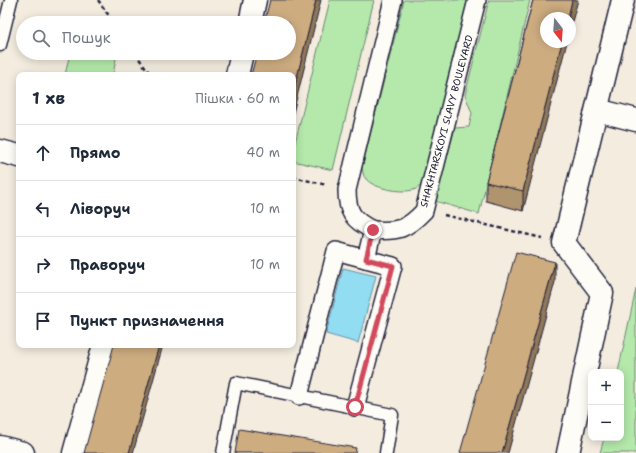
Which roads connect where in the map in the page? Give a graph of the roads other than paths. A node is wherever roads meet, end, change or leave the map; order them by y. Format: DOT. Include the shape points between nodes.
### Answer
graph roads {
  1 [pos="11,0"];
  2 [pos="255,0"];
  3 [pos="393,0"];
  4 [pos="477,0"];
  5 [pos="623,0"];
  6 [pos="252,16"];
  7 [pos="0,45"];
  8 [pos="240,60"];
  9 [pos="238,72"];
  10 [pos="597,110"];
  11 [pos="636,120"];
  12 [pos="0,151"];
  13 [pos="16,155"];
  14 [pos="373,230"];
  15 [pos="366,259"];
  16 [pos="103,348"];
  17 [pos="299,396"];
  18 [pos="355,407"];
  19 [pos="0,447"];
  20 [pos="23,453"];
  21 [pos="74,453"];
  22 [pos="222,453"];
  23 [pos="386,453"];
  24 [pos="568,453"];
  1 -- 7 [label="lane"];
  2 -- 6 [label="street"];
  3 -- 14 [label="street, SHAKHTARSKOYI SLAVY BOULEVARD" via="347,190 347,204 353,216 362,225"];
  4 -- 14 [label="street, SHAKHTARSKOYI SLAVY BOULEVARD" via="424,211 403,228 389,232"];
  5 -- 10 [label="street"];
  8 -- 9 [label="street"];
  10 -- 11 [label="street"];
  10 -- 24 [label="street" via="564,243 602,293"];
  12 -- 13 [label="street"];
  14 -- 15 [label="street"];
  15 -- 17 [label="street" via="336,251"];
  15 -- 18 [label="street" via="393,266"];
  16 -- 21 [label="street"];
  17 -- 18 [label="lane"];
  17 -- 22 [label="lane" via="236,383"];
  18 -- 23 [label="lane" via="392,415"];
  19 -- 20 [label="street"];
}
